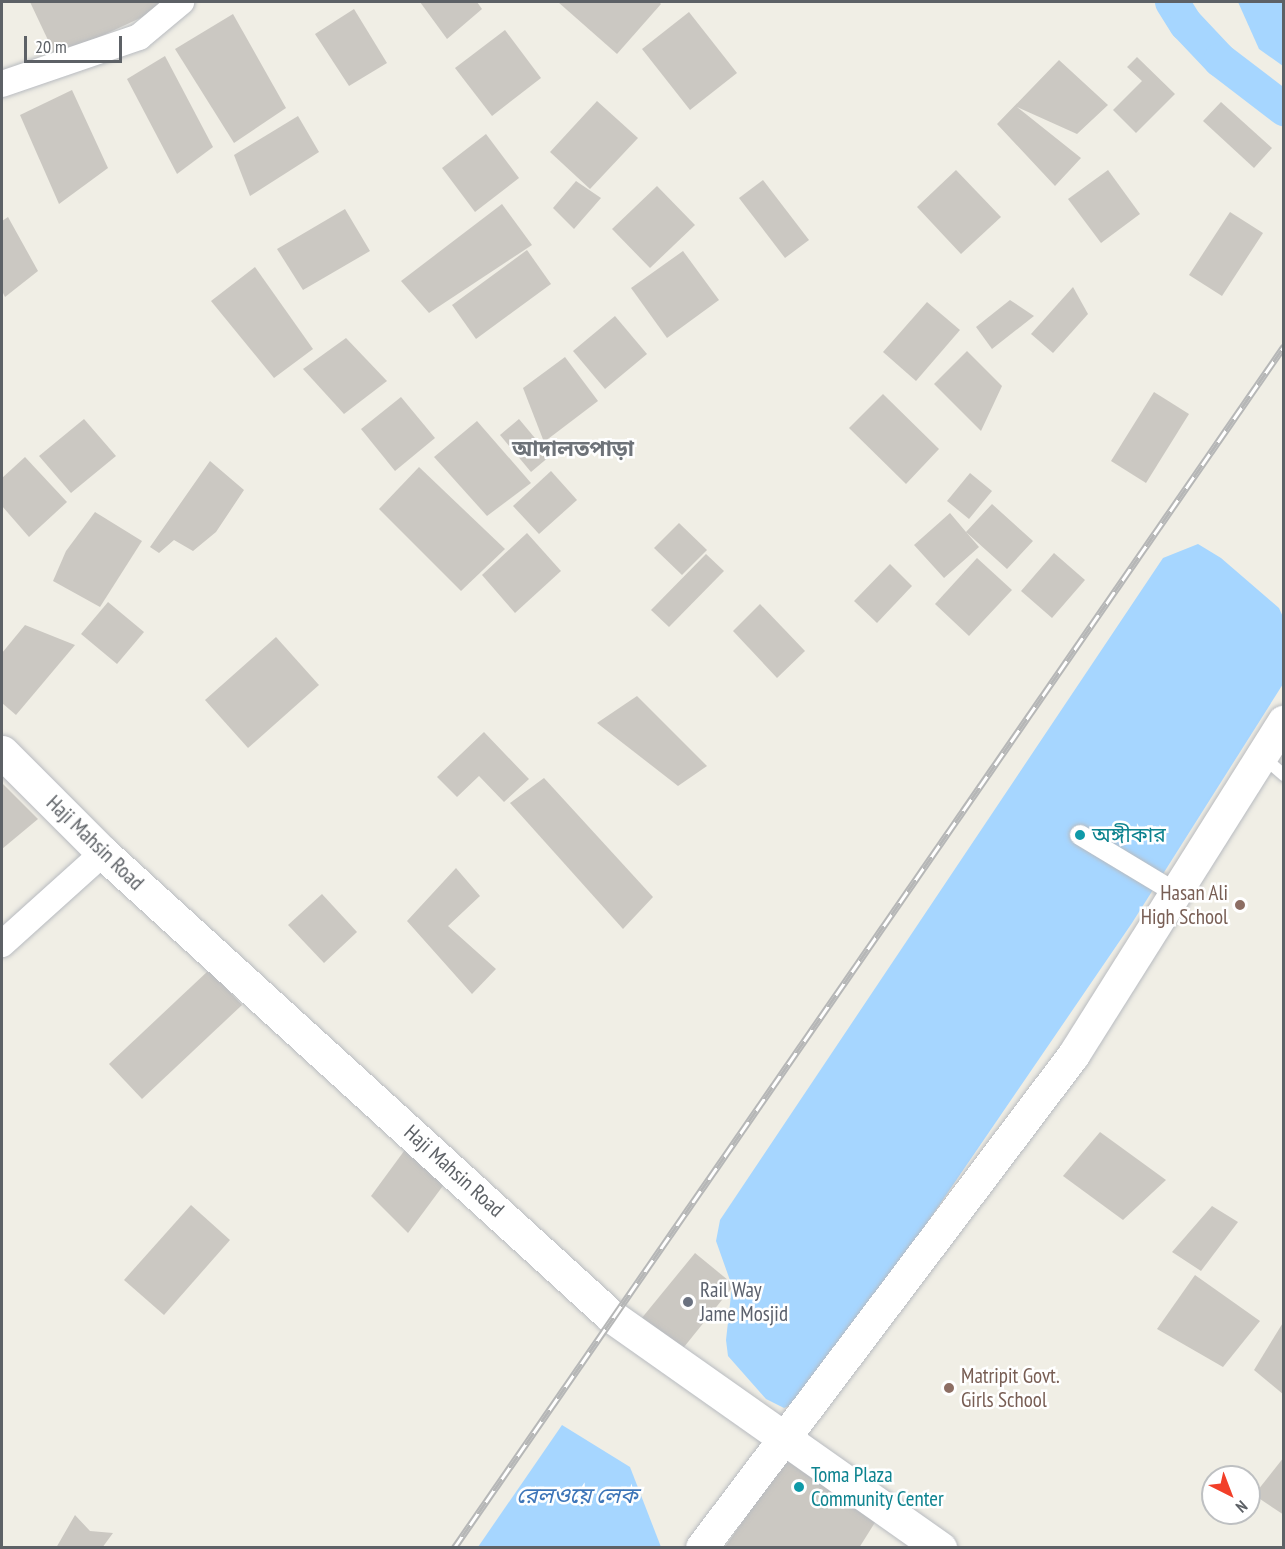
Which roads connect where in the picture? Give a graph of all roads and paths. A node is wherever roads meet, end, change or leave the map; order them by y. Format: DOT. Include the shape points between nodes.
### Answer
graph roads {
  1 [pos="181,2"];
  2 [pos="2,84"];
  3 [pos="1284,722"];
  4 [pos="2,752"];
  5 [pos="1273,766"];
  6 [pos="1080,835"];
  7 [pos="103,853"];
  8 [pos="1176,893"];
  9 [pos="2,944"];
  10 [pos="782,1438"];
  11 [pos="702,1548"];
  12 [pos="940,1548"];
  1 -- 2 [label="street" via="139,37"];
  3 -- 5 [label="street"];
  4 -- 7 [label="main road, Haji Mahsin Road"];
  5 -- 8 [label="street"];
  6 -- 8 [label="street"];
  7 -- 9 [label="street"];
  7 -- 10 [label="main road, Haji Mahsin Road" via="611,1316"];
  8 -- 10 [label="street" via="1074,1055"];
  10 -- 11 [label="street"];
  10 -- 12 [label="main road, Haji Mahsin Road"];
}
